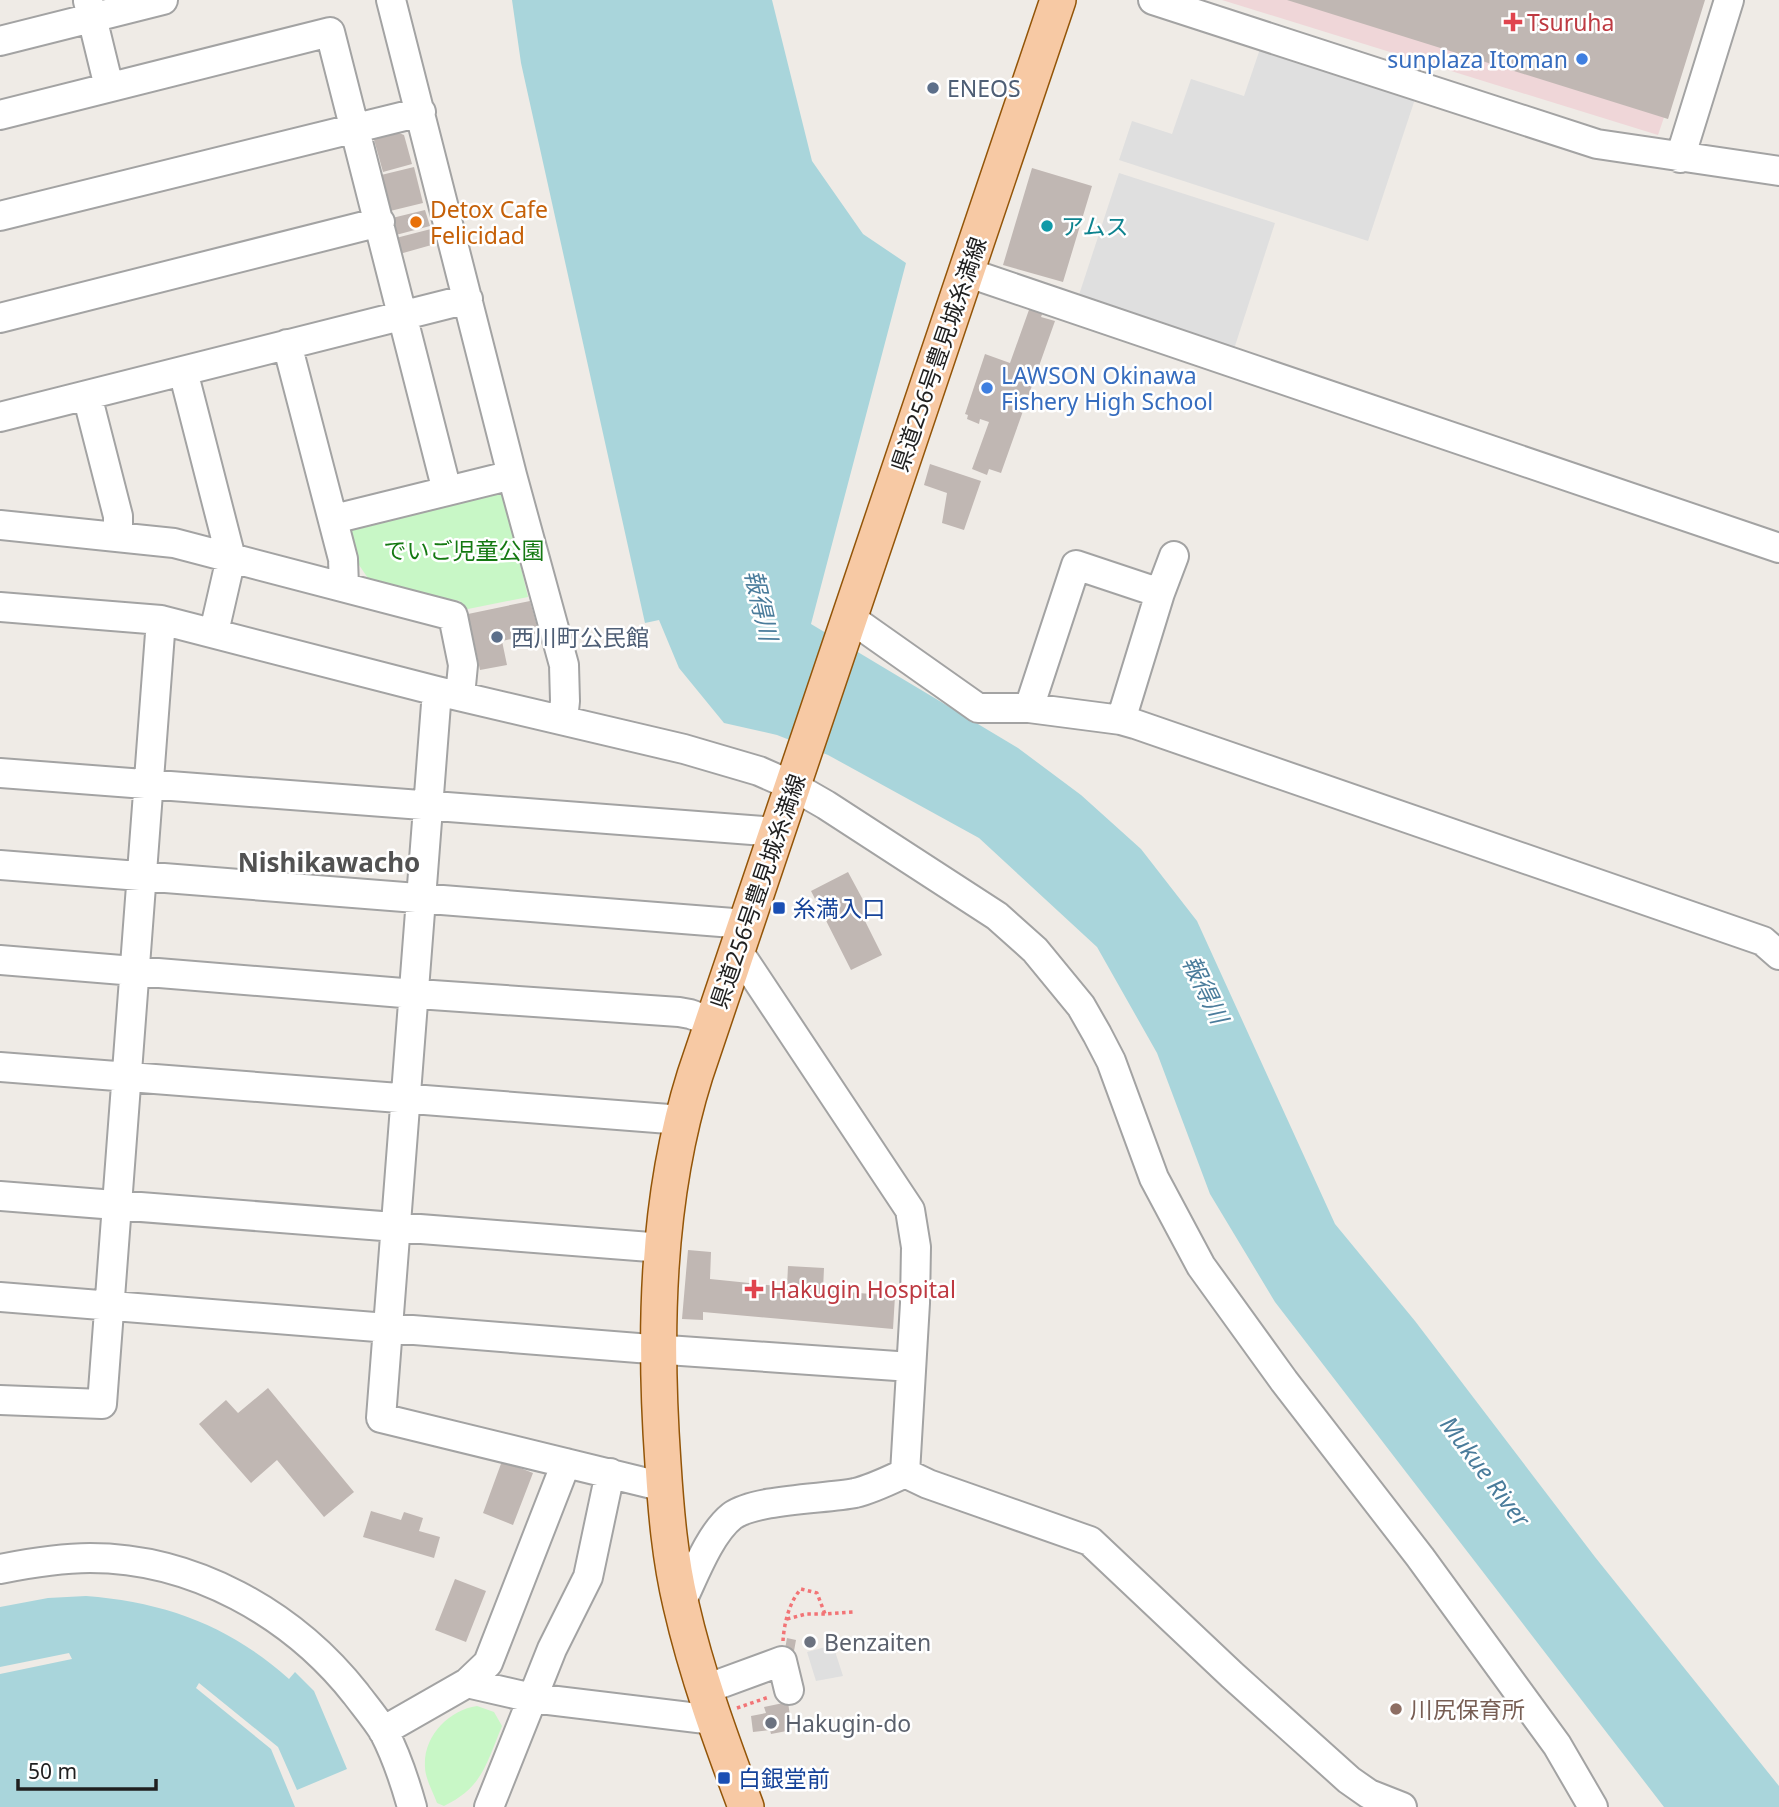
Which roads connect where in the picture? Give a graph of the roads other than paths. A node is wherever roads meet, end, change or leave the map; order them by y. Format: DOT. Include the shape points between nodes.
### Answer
graph roads {
  1 [pos="163,0"];
  2 [pos="391,0"];
  3 [pos="1058,0"];
  4 [pos="1153,0"];
  5 [pos="1730,0"];
  6 [pos="90,9"];
  7 [pos="0,41"];
  8 [pos="109,87"];
  9 [pos="421,112"];
  10 [pos="0,115"];
  11 [pos="355,128"];
  12 [pos="1680,158"];
  13 [pos="1779,171"];
  14 [pos="0,216"];
  15 [pos="380,222"];
  16 [pos="966,272"];
  17 [pos="468,299"];
  18 [pos="403,316"];
  19 [pos="0,318"];
  20 [pos="287,344"];
  21 [pos="183,371"];
  22 [pos="87,395"];
  23 [pos="0,417"];
  24 [pos="512,475"];
  25 [pos="447,491"];
  26 [pos="334,519"];
  27 [pos="0,525"];
  28 [pos="118,537"];
  29 [pos="1779,548"];
  30 [pos="1174,556"];
  31 [pos="231,558"];
  32 [pos="344,586"];
  33 [pos="1160,593"];
  34 [pos="0,607"];
  35 [pos="161,620"];
  36 [pos="846,624"];
  37 [pos="214,632"];
  38 [pos="448,694"];
  39 [pos="1029,708"];
  40 [pos="563,720"];
  41 [pos="1121,720"];
  42 [pos="797,771"];
  43 [pos="0,773"];
  44 [pos="149,783"];
  45 [pos="428,806"];
  46 [pos="777,832"];
  47 [pos="0,865"];
  48 [pos="142,877"];
  49 [pos="421,899"];
  50 [pos="742,937"];
  51 [pos="1779,955"];
  52 [pos="0,960"];
  53 [pos="135,970"];
  54 [pos="414,994"];
  55 [pos="713,1022"];
  56 [pos="0,1067"];
  57 [pos="127,1077"];
  58 [pos="406,1099"];
  59 [pos="682,1120"];
  60 [pos="0,1196"];
  61 [pos="117,1205"];
  62 [pos="396,1227"];
  63 [pos="663,1248"];
  64 [pos="0,1297"];
  65 [pos="109,1306"];
  66 [pos="388,1328"];
  67 [pos="658,1350"];
  68 [pos="911,1367"];
  69 [pos="0,1400"];
  70 [pos="566,1462"];
  71 [pos="610,1473"];
  72 [pos="905,1473"];
  73 [pos="664,1487"];
  74 [pos="0,1569"];
  75 [pos="680,1605"];
  76 [pos="467,1683"];
  77 [pos="789,1690"];
  78 [pos="532,1698"];
  79 [pos="718,1706"];
  80 [pos="383,1731"];
  81 [pos="412,1807"];
  82 [pos="489,1807"];
  83 [pos="746,1807"];
  84 [pos="1402,1807"];
  85 [pos="1593,1807"];
  1 -- 6 [label="street"];
  2 -- 9 [label="street"];
  3 -- 16 [label="main road, 県道256号豊見城糸満線"];
  4 -- 12 [label="street" via="1597,144"];
  5 -- 12 [label="street"];
  6 -- 7 [label="street"];
  6 -- 8 [label="street"];
  8 -- 10 [label="street"];
  8 -- 11 [label="street" via="330,32"];
  9 -- 11 [label="street"];
  9 -- 17 [label="street"];
  11 -- 14 [label="street"];
  11 -- 15 [label="street"];
  12 -- 13 [label="street"];
  15 -- 18 [label="street"];
  15 -- 19 [label="street"];
  16 -- 29 [label="street"];
  16 -- 36 [label="main road, 県道256号豊見城糸満線"];
  17 -- 18 [label="street"];
  17 -- 24 [label="street"];
  18 -- 20 [label="street"];
  18 -- 25 [label="street"];
  20 -- 21 [label="street"];
  20 -- 26 [label="street"];
  21 -- 22 [label="street"];
  21 -- 31 [label="street"];
  22 -- 23 [label="street"];
  22 -- 28 [label="street" via="118,516"];
  24 -- 25 [label="street"];
  24 -- 40 [label="street" via="564,665"];
  25 -- 26 [label="street"];
  26 -- 32 [label="street"];
  27 -- 28 [label="street"];
  28 -- 31 [label="street" via="174,543"];
  30 -- 33 [label="street"];
  31 -- 32 [label="street"];
  31 -- 37 [label="street"];
  32 -- 38 [label="street" via="453,616 464,666"];
  33 -- 39 [label="street" via="1076,565"];
  33 -- 41 [label="street"];
  34 -- 35 [label="street"];
  35 -- 37 [label="street"];
  35 -- 44 [label="street"];
  36 -- 39 [label="street" via="978,708"];
  36 -- 42 [label="main road, 県道256号豊見城糸満線"];
  37 -- 38 [label="street"];
  38 -- 40 [label="street"];
  38 -- 45 [label="street"];
  39 -- 41 [label="street"];
  40 -- 42 [label="street" via="759,771"];
  41 -- 51 [label="street" via="1763,941"];
  42 -- 46 [label="main road, 県道256号豊見城糸満線"];
  42 -- 85 [label="street" via="997,916 1035,950 1081,1006 1111,1061 1154,1178 1201,1266 1557,1745"];
  43 -- 44 [label="street"];
  44 -- 45 [label="street"];
  44 -- 48 [label="street"];
  45 -- 46 [label="street"];
  45 -- 49 [label="street"];
  46 -- 50 [label="main road, 県道256号豊見城糸満線"];
  47 -- 48 [label="street"];
  48 -- 49 [label="street"];
  48 -- 53 [label="street"];
  49 -- 50 [label="street"];
  49 -- 54 [label="street"];
  50 -- 55 [label="main road, 県道256号豊見城糸満線"];
  50 -- 68 [label="street" via="911,1210 916,1247"];
  52 -- 53 [label="street"];
  53 -- 54 [label="street"];
  53 -- 57 [label="street"];
  54 -- 55 [label="street" via="679,1012"];
  54 -- 58 [label="street"];
  55 -- 59 [label="main road, 県道256号豊見城糸満線"];
  56 -- 57 [label="street"];
  57 -- 58 [label="street"];
  57 -- 61 [label="street"];
  58 -- 59 [label="street"];
  58 -- 62 [label="street"];
  59 -- 63 [label="main road, 県道256号豊見城糸満線"];
  60 -- 61 [label="street"];
  61 -- 62 [label="street"];
  61 -- 65 [label="street"];
  62 -- 63 [label="street"];
  62 -- 66 [label="street"];
  63 -- 67 [label="main road, 県道256号豊見城糸満線"];
  64 -- 65 [label="street"];
  65 -- 66 [label="street"];
  65 -- 69 [label="street" via="102,1404"];
  66 -- 67 [label="street"];
  66 -- 70 [label="street" via="382,1418"];
  67 -- 68 [label="street"];
  67 -- 73 [label="main road, 県道256号豊見城糸満線"];
  68 -- 72 [label="street"];
  70 -- 71 [label="street"];
  70 -- 76 [label="street" via="488,1663"];
  71 -- 73 [label="street"];
  71 -- 78 [label="street" via="588,1577"];
  72 -- 75 [label="street" via="855,1493 766,1505 733,1516 714,1539"];
  72 -- 84 [label="street" via="1090,1541 1349,1780"];
  73 -- 75 [label="main road, 県道256号豊見城糸満線"];
  74 -- 80 [label="street" via="90,1558 162,1566 202,1579 263,1609 291,1629 345,1680"];
  75 -- 79 [label="main road, 県道256号豊見城糸満線"];
  76 -- 78 [label="street"];
  76 -- 80 [label="street"];
  77 -- 79 [label="street" via="782,1661"];
  78 -- 79 [label="street"];
  78 -- 82 [label="street"];
  79 -- 83 [label="main road, 県道256号豊見城糸満線"];
  80 -- 81 [label="street"];
}
